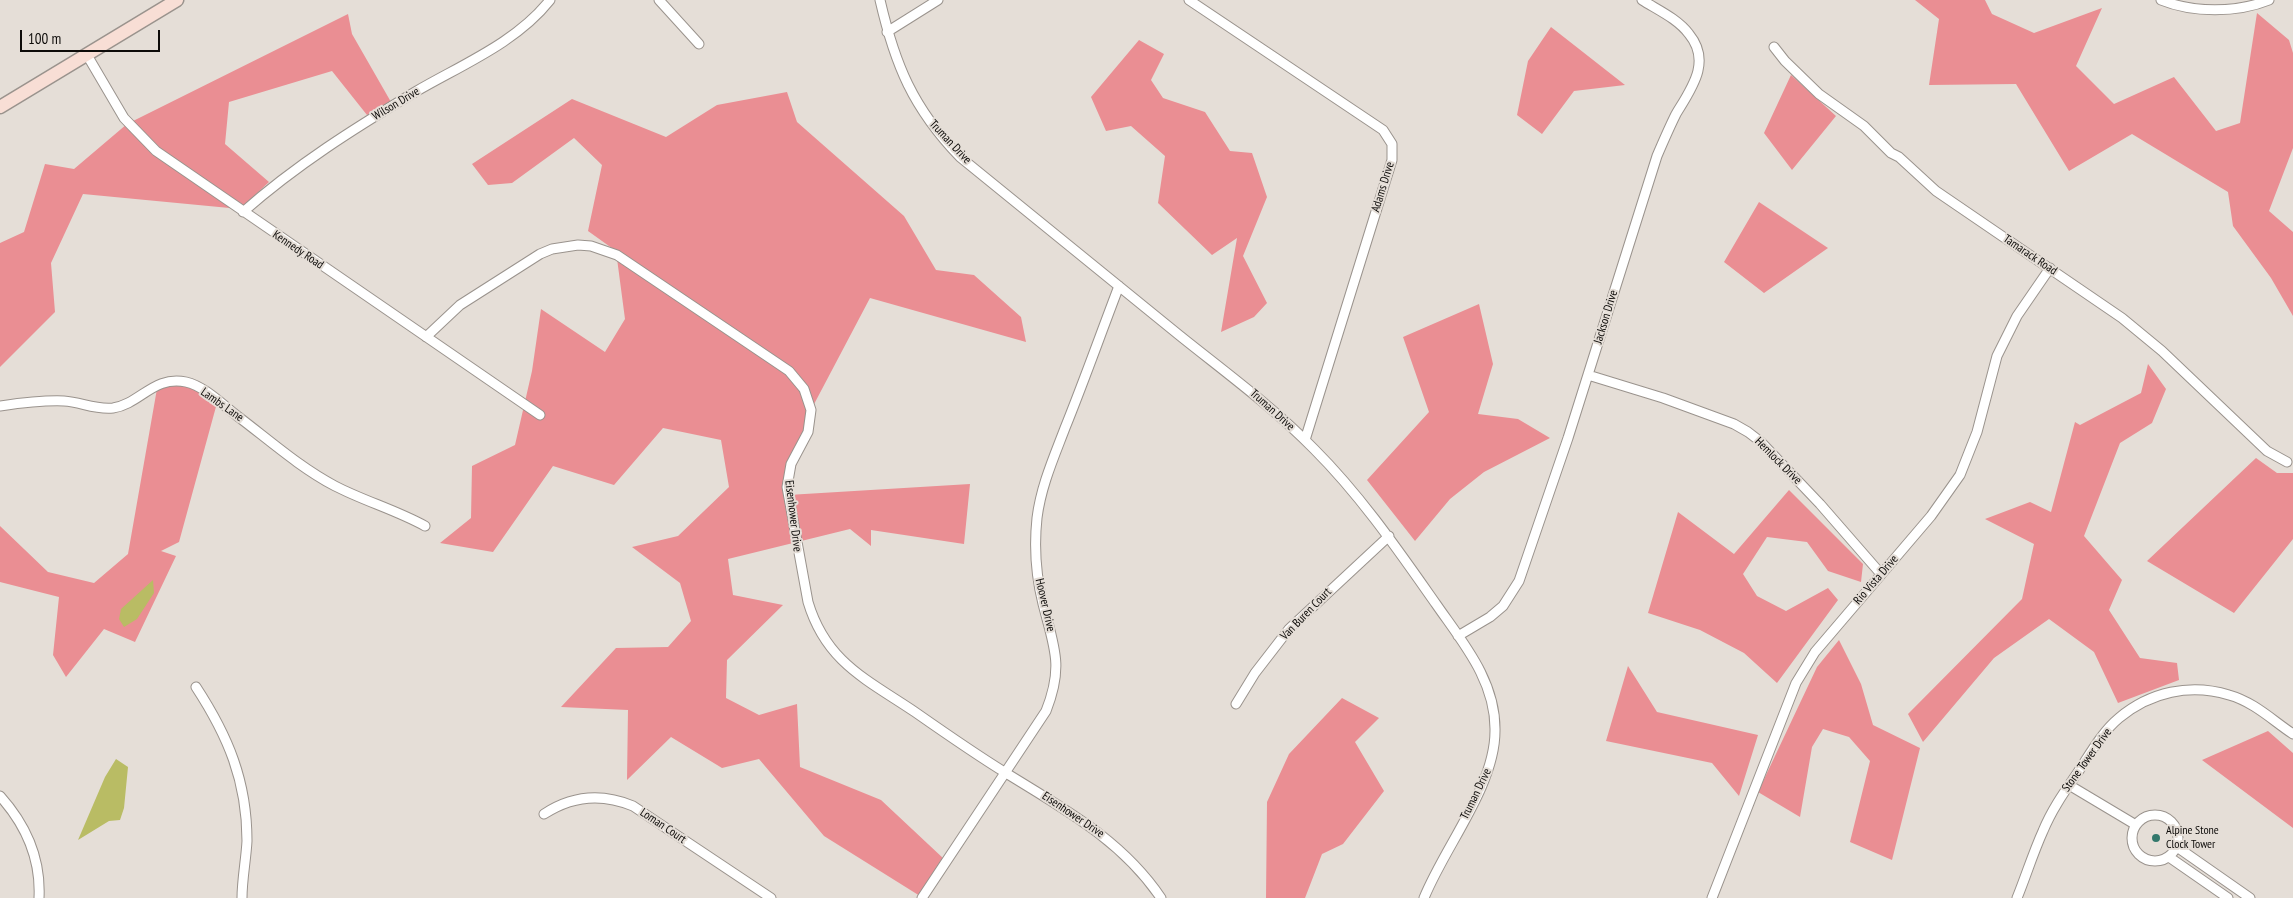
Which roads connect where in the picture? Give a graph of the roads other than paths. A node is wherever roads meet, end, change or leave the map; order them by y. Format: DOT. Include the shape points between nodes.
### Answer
graph roads {
  1 [pos="178,0"];
  2 [pos="550,0"];
  3 [pos="659,0"];
  4 [pos="880,0"];
  5 [pos="938,0"];
  6 [pos="1189,0"];
  7 [pos="1642,0"];
  8 [pos="2160,0"];
  9 [pos="2269,0"];
  10 [pos="886,32"];
  11 [pos="699,44"];
  12 [pos="1774,47"];
  13 [pos="86,55"];
  14 [pos="0,107"];
  15 [pos="243,212"];
  16 [pos="2050,268"];
  17 [pos="1119,286"];
  18 [pos="426,338"];
  19 [pos="1588,375"];
  20 [pos="0,406"];
  21 [pos="540,416"];
  22 [pos="1305,440"];
  23 [pos="2287,462"];
  24 [pos="425,526"];
  25 [pos="1389,536"];
  26 [pos="1881,574"];
  27 [pos="1458,636"];
  28 [pos="196,687"];
  29 [pos="1236,704"];
  30 [pos="2293,734"];
  31 [pos="1005,772"];
  32 [pos="2069,784"];
  33 [pos="0,796"];
  34 [pos="544,814"];
  35 [pos="2136,825"];
  36 [pos="2177,847"];
  37 [pos="2169,857"];
  38 [pos="39,898"];
  39 [pos="242,898"];
  40 [pos="771,898"];
  41 [pos="922,898"];
  42 [pos="1161,898"];
  43 [pos="1424,898"];
  44 [pos="1712,898"];
  45 [pos="2018,898"];
  46 [pos="2228,898"];
  47 [pos="2250,898"];
  1 -- 13 [label="main road"];
  2 -- 15 [label="street, Wilson Drive" via="508,38 321,151"];
  3 -- 11 [label="street"];
  4 -- 10 [label="street, Truman Drive"];
  5 -- 10 [label="street"];
  6 -- 22 [label="street, Adams Drive" via="1383,130 1392,144 1392,160"];
  7 -- 19 [label="street, Jackson Drive" via="1690,34 1700,66 1694,86 1673,120 1657,156"];
  8 -- 9 [label="street" via="2184,6 2226,9"];
  10 -- 17 [label="street, Truman Drive" via="913,96 960,157"];
  12 -- 16 [label="street, Tamarack Road" via="1819,94 1864,126 1936,190"];
  13 -- 14 [label="main road"];
  13 -- 15 [label="street, Kennedy Road" via="124,118 139,136 174,166"];
  15 -- 18 [label="street, Kennedy Road"];
  16 -- 23 [label="street, Tamarack Road" via="2122,318 2162,351 2267,451"];
  16 -- 26 [label="street, Rio Vista Drive" via="2017,316 1997,356 1977,432 1960,475 1931,516"];
  17 -- 22 [label="street, Truman Drive" via="1245,386"];
  17 -- 31 [label="street, Hoover Drive" via="1050,465 1037,518 1039,584 1056,649 1054,690 1046,711"];
  18 -- 21 [label="street, Kennedy Road"];
  18 -- 31 [label="street, Eisenhower Drive" via="460,305 540,254 564,246 591,246 617,255 789,372 804,389 810,410 808,432 791,464 787,487 808,602 819,632 851,670"];
  19 -- 26 [label="street, Hemlock Drive" via="1673,401 1748,432 1820,504"];
  19 -- 27 [label="street, Jackson Drive" via="1519,581 1503,606"];
  20 -- 24 [label="street, Lambs Lane" via="65,401 94,408 115,408 154,385 186,382 208,393 312,472"];
  22 -- 25 [label="street, Truman Drive"];
  25 -- 27 [label="street, Truman Drive"];
  25 -- 29 [label="street, Van Buren Court" via="1289,629"];
  26 -- 44 [label="street, Rio Vista Drive" via="1814,652 1796,683"];
  27 -- 43 [label="street, Truman Drive" via="1478,664 1491,697 1495,714 1494,750 1484,783"];
  28 -- 39 [label="street" via="226,739 241,785 246,840"];
  30 -- 32 [label="street, Stone Tower Drive" via="2262,711 2229,695 2197,689 2164,693 2118,719"];
  31 -- 41 [label="street, Hoover Drive"];
  31 -- 42 [label="street, Eisenhower Drive" via="1105,836 1140,870"];
  32 -- 35 [label="street"];
  32 -- 45 [label="street, Stone Tower Drive" via="2043,830"];
  33 -- 38 [label="street" via="28,837 38,871"];
  34 -- 40 [label="street, Loman Court" via="564,802 580,798 594,796 621,801"];
  35 -- 36 [label="street" via="2148,816 2170,820 2178,833"];
  35 -- 37 [label="street" via="2132,838 2136,852 2148,861"];
  36 -- 37 [label="street"];
  36 -- 47 [label="street"];
  37 -- 46 [label="street"];
}
